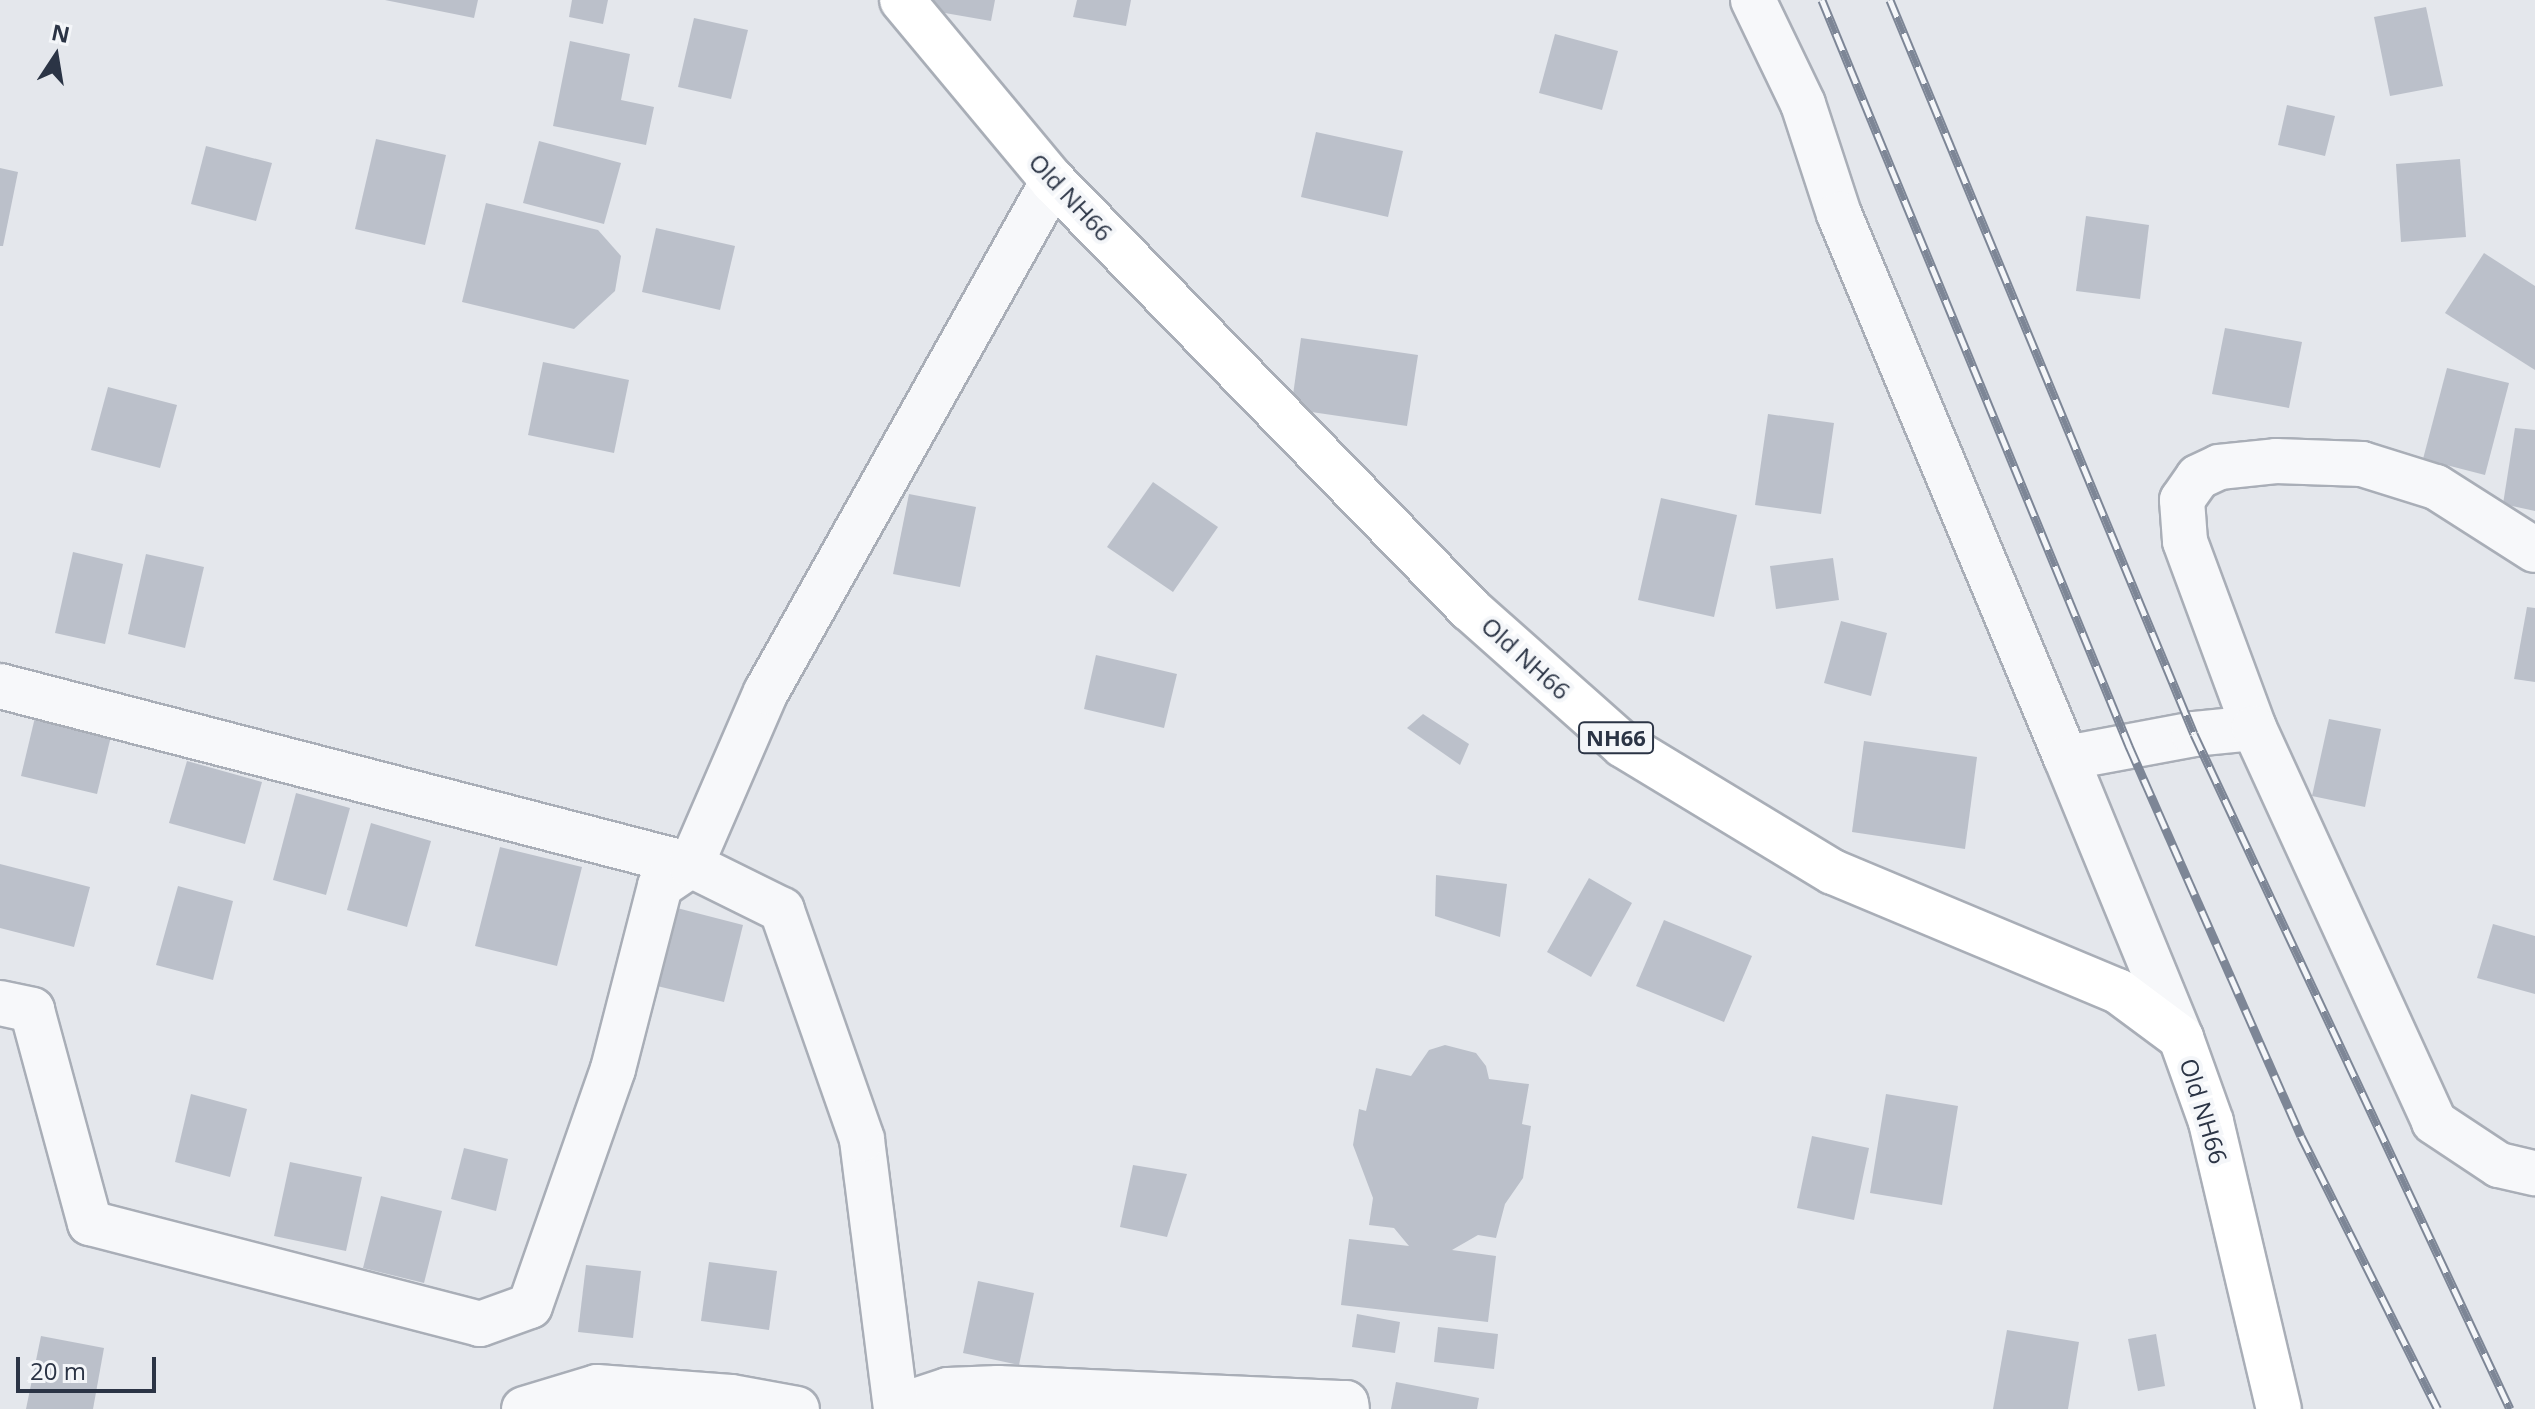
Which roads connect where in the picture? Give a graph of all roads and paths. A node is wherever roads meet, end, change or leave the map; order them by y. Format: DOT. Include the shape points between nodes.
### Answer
graph roads {
  1 [pos="902,0"];
  2 [pos="1753,0"];
  3 [pos="1053,181"];
  4 [pos="2535,550"];
  5 [pos="0,686"];
  6 [pos="2254,728"];
  7 [pos="2066,758"];
  8 [pos="691,865"];
  9 [pos="0,1003"];
  10 [pos="2181,1038"];
  11 [pos="2535,1173"];
  12 [pos="897,1408"];
  13 [pos="524,1409"];
  14 [pos="797,1409"];
  15 [pos="1347,1409"];
  16 [pos="2279,1409"];
  1 -- 3 [label="main road, Old NH66 / NH66"];
  2 -- 7 [label="street" via="1803,104 1839,214"];
  3 -- 8 [label="street" via="766,692"];
  3 -- 10 [label="main road, Old NH66 / NH66" via="1470,609 1623,745 1833,872 2118,991"];
  4 -- 6 [label="street" via="2436,487 2362,464 2276,461 2219,467 2198,477 2182,500 2185,541"];
  5 -- 8 [label="street"];
  6 -- 7 [label="street"];
  6 -- 11 [label="street" via="2434,1122 2499,1165"];
  7 -- 10 [label="street"];
  8 -- 9 [label="street" via="660,886 613,1069 530,1306 480,1324 90,1223 32,1010"];
  8 -- 12 [label="street" via="782,910 862,1139"];
  10 -- 16 [label="main road, Old NH66" via="2211,1122"];
  12 -- 15 [label="street" via="948,1390 998,1388 1346,1403"];
  13 -- 14 [label="street" via="597,1387 731,1397"];
}
